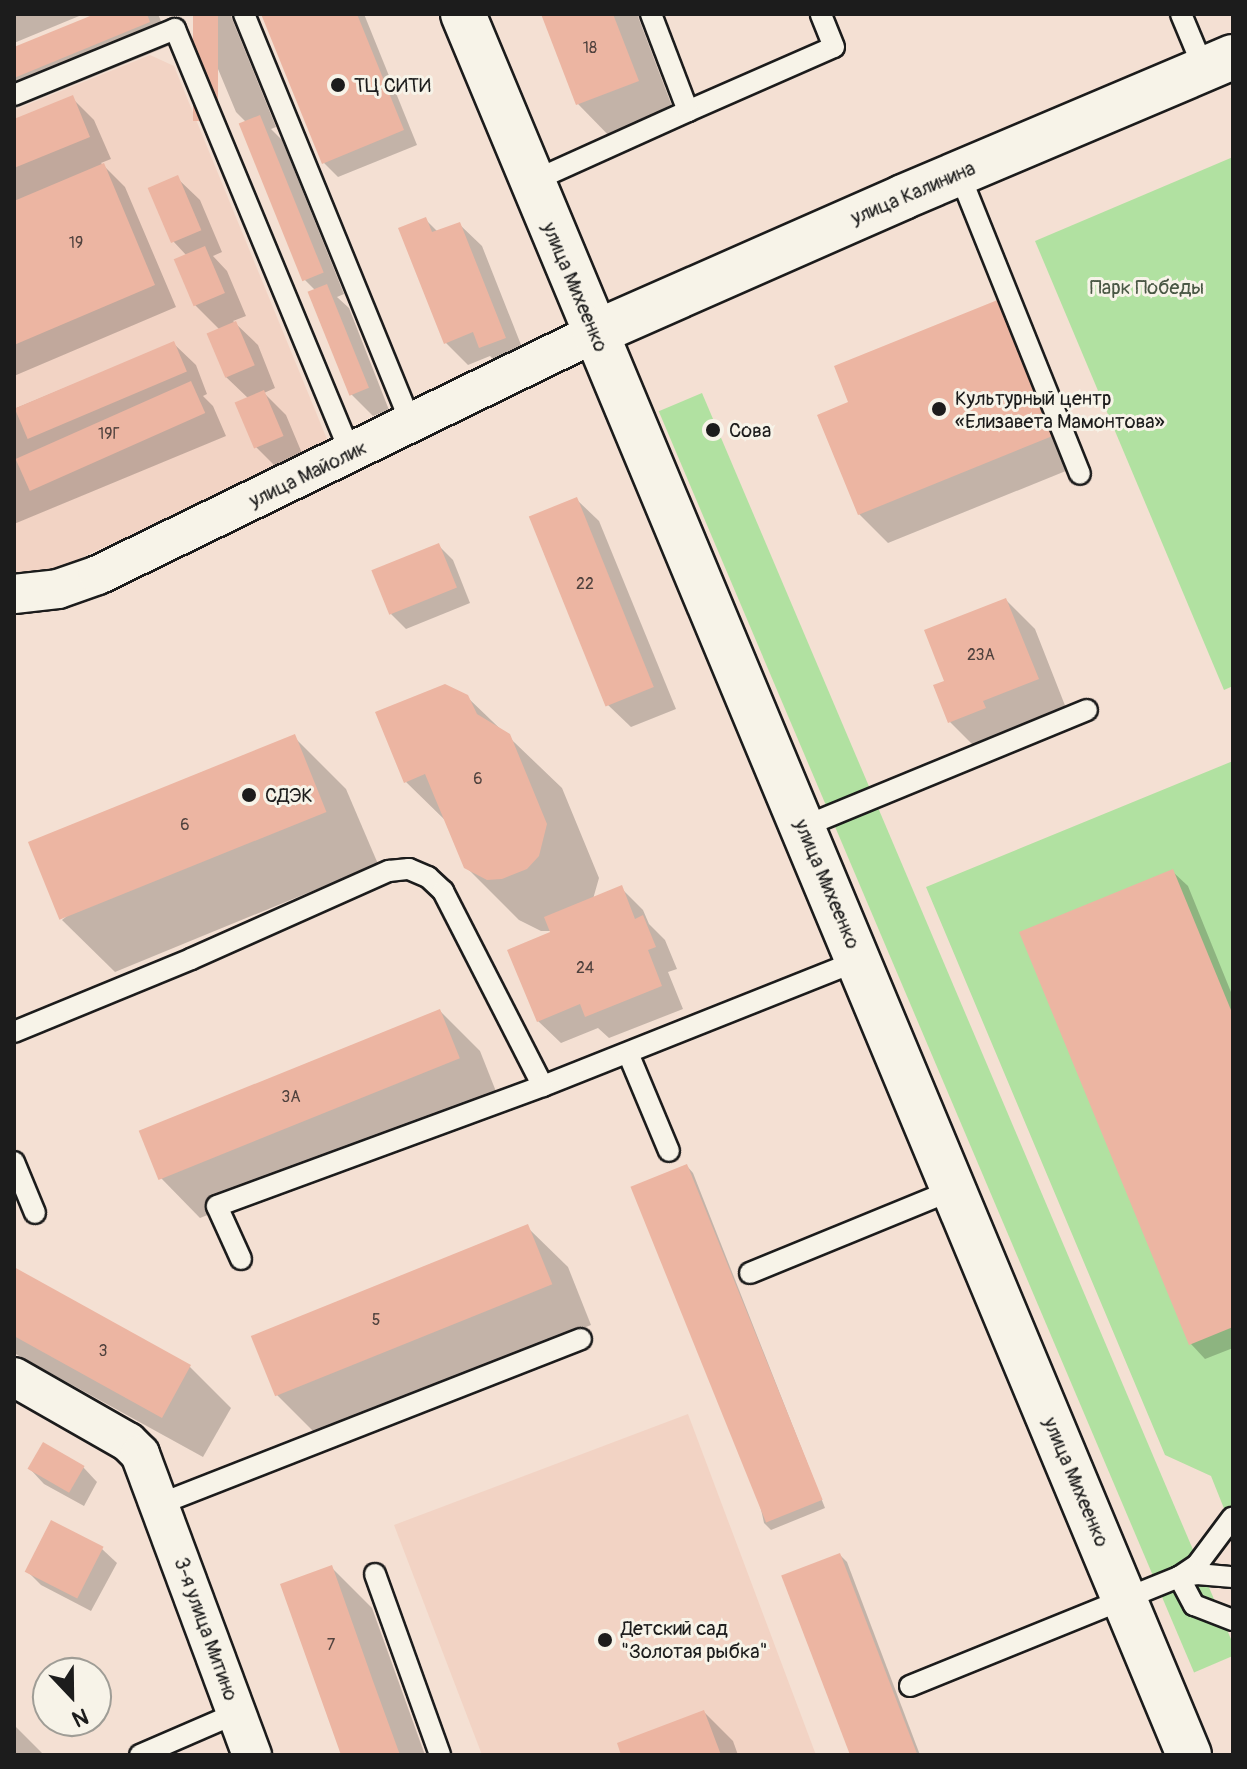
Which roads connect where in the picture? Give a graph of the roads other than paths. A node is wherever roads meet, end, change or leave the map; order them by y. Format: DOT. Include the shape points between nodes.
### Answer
graph roads {
  1 [pos="244,14"];
  2 [pos="463,14"];
  3 [pos="651,14"];
  4 [pos="821,14"];
  5 [pos="1181,14"];
  6 [pos="1219,63"];
  7 [pos="14,95"];
  8 [pos="688,111"];
  9 [pos="959,173"];
  10 [pos="531,182"];
  11 [pos="338,187"];
  12 [pos="318,195"];
  13 [pos="595,333"];
  14 [pos="411,366"];
  15 [pos="391,374"];
  16 [pos="411,423"];
  17 [pos="351,453"];
  18 [pos="1080,474"];
  19 [pos="14,594"];
  20 [pos="1087,710"];
  21 [pos="803,827"];
  22 [pos="860,960"];
  23 [pos="14,1032"];
  24 [pos="628,1053"];
  25 [pos="543,1086"];
  26 [pos="669,1151"];
  27 [pos="14,1162"];
  28 [pos="955,1189"];
  29 [pos="35,1213"];
  30 [pos="241,1259"];
  31 [pos="750,1273"];
  32 [pos="581,1339"];
  33 [pos="14,1377"];
  34 [pos="160,1504"];
  35 [pos="1232,1518"];
  36 [pos="375,1574"];
  37 [pos="1179,1577"];
  38 [pos="1233,1577"];
  39 [pos="1125,1600"];
  40 [pos="1233,1620"];
  41 [pos="910,1686"];
  42 [pos="237,1713"];
  43 [pos="140,1755"];
  44 [pos="252,1755"];
  45 [pos="440,1755"];
  46 [pos="1189,1755"];
  1 -- 12 [label="lane"];
  2 -- 10 [label="street, улица Михеенко"];
  3 -- 8 [label="lane"];
  4 -- 8 [label="lane" via="834,47"];
  5 -- 6 [label="lane"];
  6 -- 9 [label="street, улица Калинина"];
  7 -- 17 [label="lane" via="175,29"];
  8 -- 10 [label="lane"];
  9 -- 13 [label="street, улица Калинина"];
  9 -- 18 [label="lane"];
  10 -- 13 [label="street, улица Михеенко"];
  11 -- 12 [label="lane"];
  12 -- 15 [label="lane"];
  13 -- 16 [label="street, улица Майолик"];
  13 -- 21 [label="street, улица Михеенко"];
  14 -- 15 [label="lane"];
  15 -- 16 [label="lane"];
  16 -- 17 [label="street, улица Майолик"];
  17 -- 19 [label="street, улица Майолик" via="98,575 58,589"];
  20 -- 21 [label="lane"];
  21 -- 22 [label="street, улица Михеенко"];
  22 -- 24 [label="lane"];
  22 -- 28 [label="street, улица Михеенко"];
  23 -- 25 [label="lane" via="389,871 409,869 443,891"];
  24 -- 25 [label="lane"];
  24 -- 26 [label="lane"];
  25 -- 30 [label="lane" via="217,1206"];
  27 -- 29 [label="lane"];
  28 -- 31 [label="lane"];
  28 -- 39 [label="street, улица Михеенко"];
  32 -- 34 [label="lane"];
  33 -- 34 [label="street, 3-я улица Митино" via="128,1442 140,1454"];
  34 -- 42 [label="street, 3-я улица Митино"];
  35 -- 37 [label="lane" via="1197,1565"];
  36 -- 45 [label="lane"];
  37 -- 38 [label="lane"];
  37 -- 39 [label="lane"];
  37 -- 40 [label="lane" via="1194,1605"];
  39 -- 41 [label="lane"];
  39 -- 46 [label="street, улица Михеенко"];
  42 -- 43 [label="lane"];
  42 -- 44 [label="street, 3-я улица Митино"];
}
